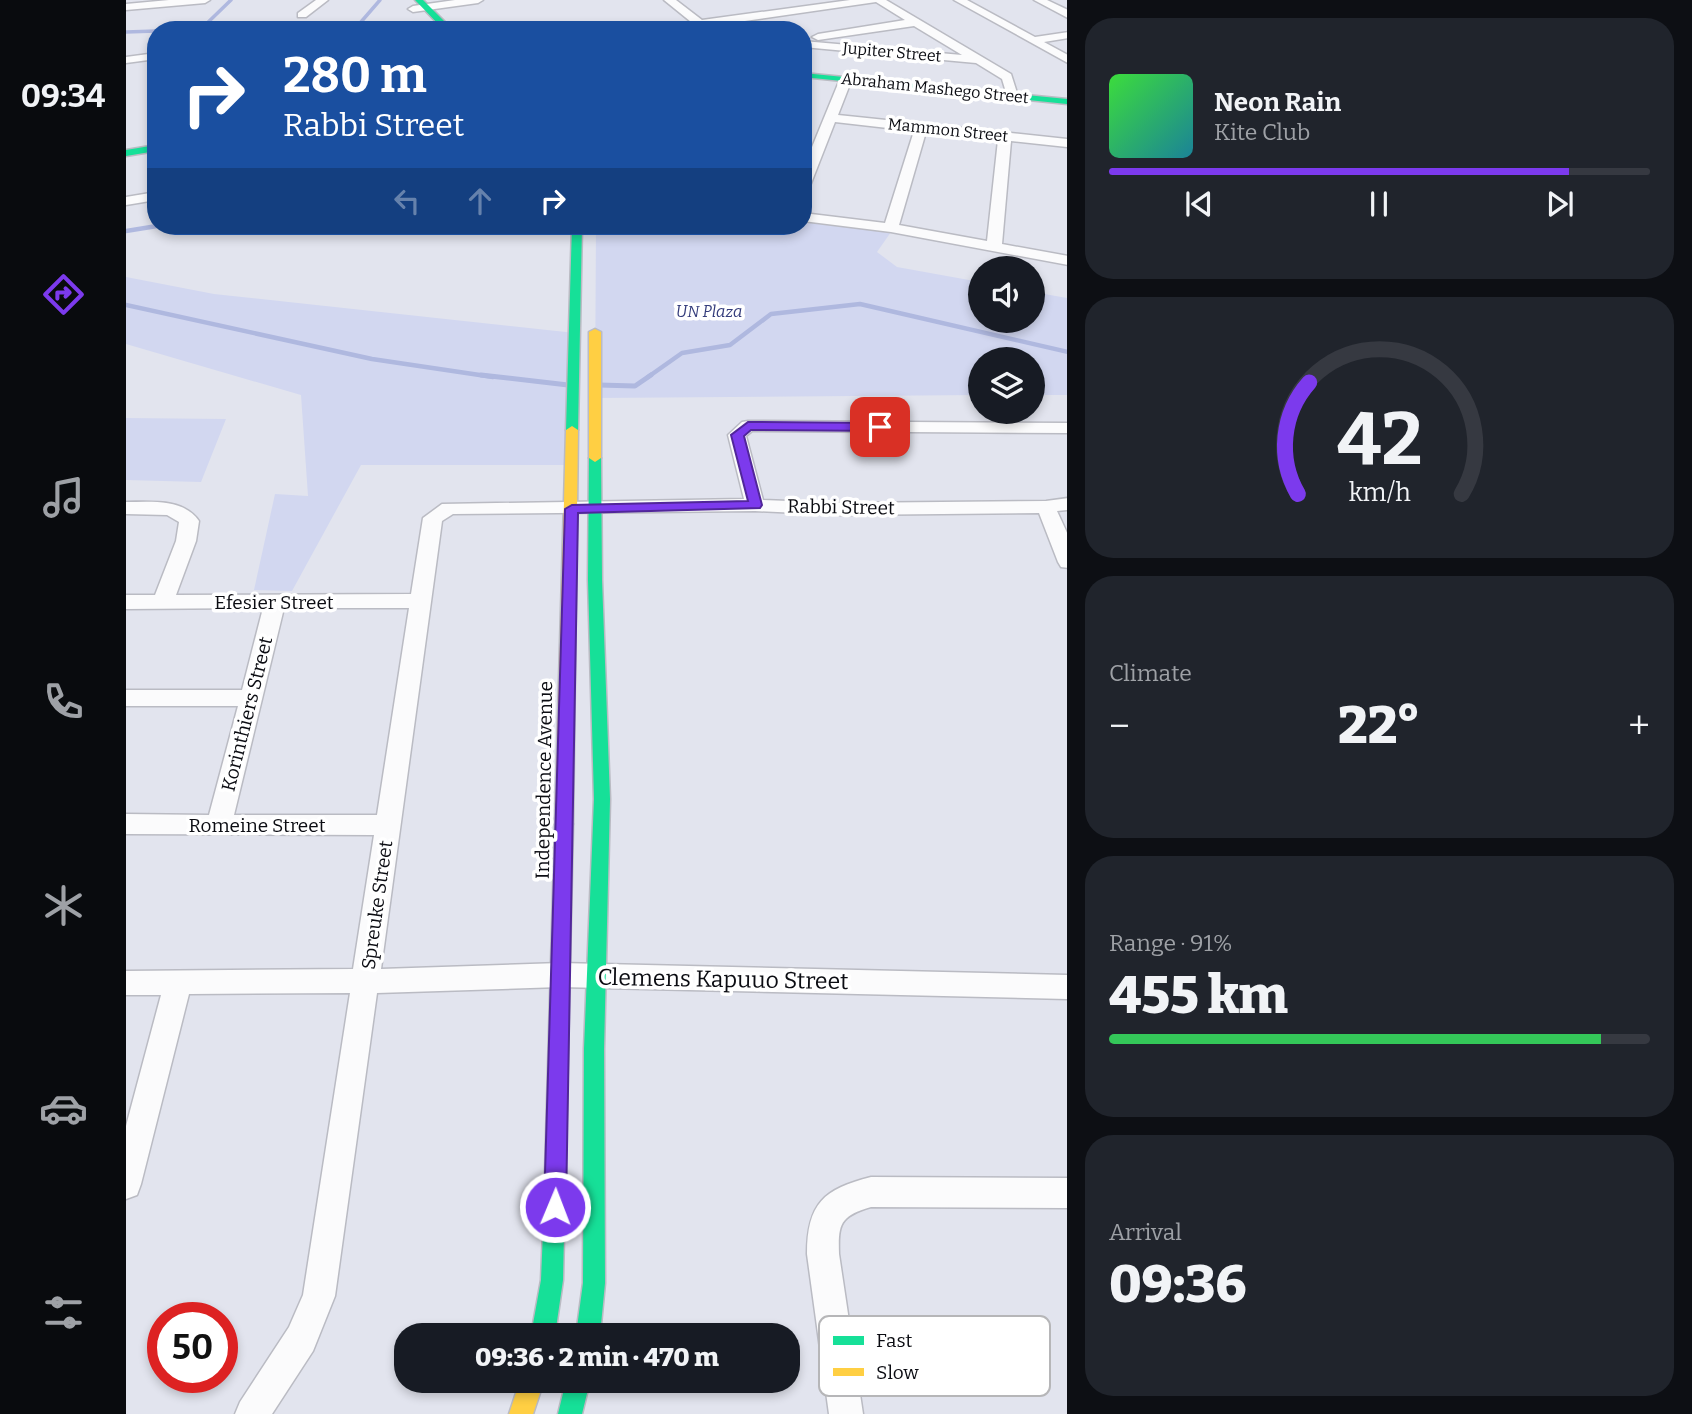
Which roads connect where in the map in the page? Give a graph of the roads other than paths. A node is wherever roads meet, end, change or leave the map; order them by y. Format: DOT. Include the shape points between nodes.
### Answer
graph roads {
  1 [pos="205,0"];
  2 [pos="323,0"];
  3 [pos="478,0"];
  4 [pos="669,0"];
  5 [pos="676,0"];
  6 [pos="873,0"];
  7 [pos="879,0"];
  8 [pos="959,0"];
  9 [pos="1039,0"];
  10 [pos="417,5"];
  11 [pos="126,7"];
  12 [pos="302,15"];
  13 [pos="1067,15"];
  14 [pos="426,21"];
  15 [pos="432,21"];
  16 [pos="437,21"];
  17 [pos="696,21"];
  18 [pos="742,21"];
  19 [pos="916,22"];
  20 [pos="1067,35"];
  21 [pos="812,39"];
  22 [pos="1032,41"];
  23 [pos="812,42"];
  24 [pos="147,58"];
  25 [pos="126,60"];
  26 [pos="980,60"];
  27 [pos="1067,60"];
  28 [pos="812,76"];
  29 [pos="846,79"];
  30 [pos="1012,96"];
  31 [pos="1067,102"];
  32 [pos="830,118"];
  33 [pos="921,128"];
  34 [pos="1005,136"];
  35 [pos="1067,143"];
  36 [pos="147,150"];
  37 [pos="126,153"];
  38 [pos="812,163"];
  39 [pos="147,198"];
  40 [pos="126,201"];
  41 [pos="812,218"];
  42 [pos="891,228"];
  43 [pos="577,235"];
  44 [pos="994,247"];
  45 [pos="1067,261"];
  46 [pos="596,320"];
  47 [pos="1067,428"];
  48 [pos="1067,504"];
  49 [pos="755,505"];
  50 [pos="1046,507"];
  51 [pos="126,509"];
  52 [pos="572,509"];
  53 [pos="595,509"];
  54 [pos="1067,562"];
  55 [pos="421,601"];
  56 [pos="126,602"];
  57 [pos="163,602"];
  58 [pos="275,603"];
  59 [pos="126,698"];
  60 [pos="252,698"];
  61 [pos="126,824"];
  62 [pos="219,825"];
  63 [pos="388,825"];
  64 [pos="560,975"];
  65 [pos="598,976"];
  66 [pos="367,981"];
  67 [pos="178,982"];
  68 [pos="126,983"];
  69 [pos="1067,987"];
  70 [pos="126,1184"];
  71 [pos="1067,1193"];
  72 [pos="831,1316"];
  73 [pos="545,1323"];
  74 [pos="589,1323"];
  75 [pos="528,1393"];
  76 [pos="575,1393"];
  77 [pos="843,1396"];
  78 [pos="252,1414"];
  79 [pos="521,1414"];
  80 [pos="570,1414"];
  81 [pos="846,1414"];
  1 -- 11 [label="street"];
  2 -- 12 [label="street"];
  3 -- 10 [label="street"];
  4 -- 5 [label="street"];
  4 -- 17 [label="street"];
  6 -- 18 [label="street"];
  7 -- 19 [label="street"];
  8 -- 22 [label="street"];
  9 -- 13 [label="street"];
  10 -- 14 [label="main road"];
  10 -- 15 [label="main road"];
  10 -- 16 [label="main road"];
  19 -- 21 [label="street"];
  19 -- 26 [label="street"];
  20 -- 22 [label="street"];
  22 -- 27 [label="street"];
  23 -- 26 [label="street, Jupiter Street"];
  24 -- 25 [label="street"];
  26 -- 30 [label="street" via="1009,78"];
  28 -- 29 [label="main road, Abraham Mashego Street"];
  29 -- 30 [label="main road, Abraham Mashego Street"];
  29 -- 32 [label="street"];
  30 -- 31 [label="main road, Abraham Mashego Street"];
  32 -- 33 [label="street, Mammon Street"];
  32 -- 38 [label="street"];
  33 -- 34 [label="street, Mammon Street"];
  33 -- 42 [label="street"];
  34 -- 35 [label="street, Mammon Street"];
  34 -- 44 [label="street"];
  36 -- 37 [label="main road"];
  39 -- 40 [label="street"];
  41 -- 42 [label="street"];
  42 -- 44 [label="street"];
  43 -- 52 [label="main road, Independence Avenue"];
  44 -- 45 [label="street"];
  46 -- 53 [label="main road"];
  47 -- 49 [label="street" via="748,426 737,435"];
  48 -- 50 [label="street, Rabbi Street"];
  49 -- 50 [label="street, Rabbi Street"];
  49 -- 53 [label="street, Rabbi Street"];
  50 -- 54 [label="street"];
  51 -- 57 [label="street" via="175,510 189,521 187,541"];
  52 -- 53 [label="street, Rabbi Street"];
  52 -- 55 [label="street, Spreuke Street" via="449,509 438,513 433,518"];
  52 -- 64 [label="main road, Independence Avenue"];
  53 -- 65 [label="main road" via="602,799"];
  55 -- 58 [label="street, Efesier Street"];
  55 -- 63 [label="street, Spreuke Street"];
  56 -- 57 [label="street, Efesier Street"];
  57 -- 58 [label="street, Efesier Street"];
  58 -- 60 [label="street, Korinthiers Street"];
  59 -- 60 [label="street"];
  60 -- 62 [label="street, Korinthiers Street"];
  61 -- 62 [label="street, Romeine Street"];
  62 -- 63 [label="street, Romeine Street"];
  63 -- 66 [label="street, Spreuke Street"];
  64 -- 65 [label="street, Clemens Kapuuo Street"];
  64 -- 66 [label="street, Clemens Kapuuo Street"];
  64 -- 73 [label="main road, Independence Avenue" via="552,1280"];
  65 -- 69 [label="street, Clemens Kapuuo Street"];
  65 -- 74 [label="main road" via="594,1283"];
  66 -- 67 [label="street, Clemens Kapuuo Street"];
  66 -- 78 [label="street, Spreuke Street" via="319,1296 301,1339"];
  67 -- 68 [label="street, Clemens Kapuuo Street"];
  67 -- 70 [label="street"];
  71 -- 72 [label="street" via="871,1192 845,1198 821,1228"];
  75 -- 79 [label="main road"];
  76 -- 80 [label="main road"];
  77 -- 81 [label="street"];
}
